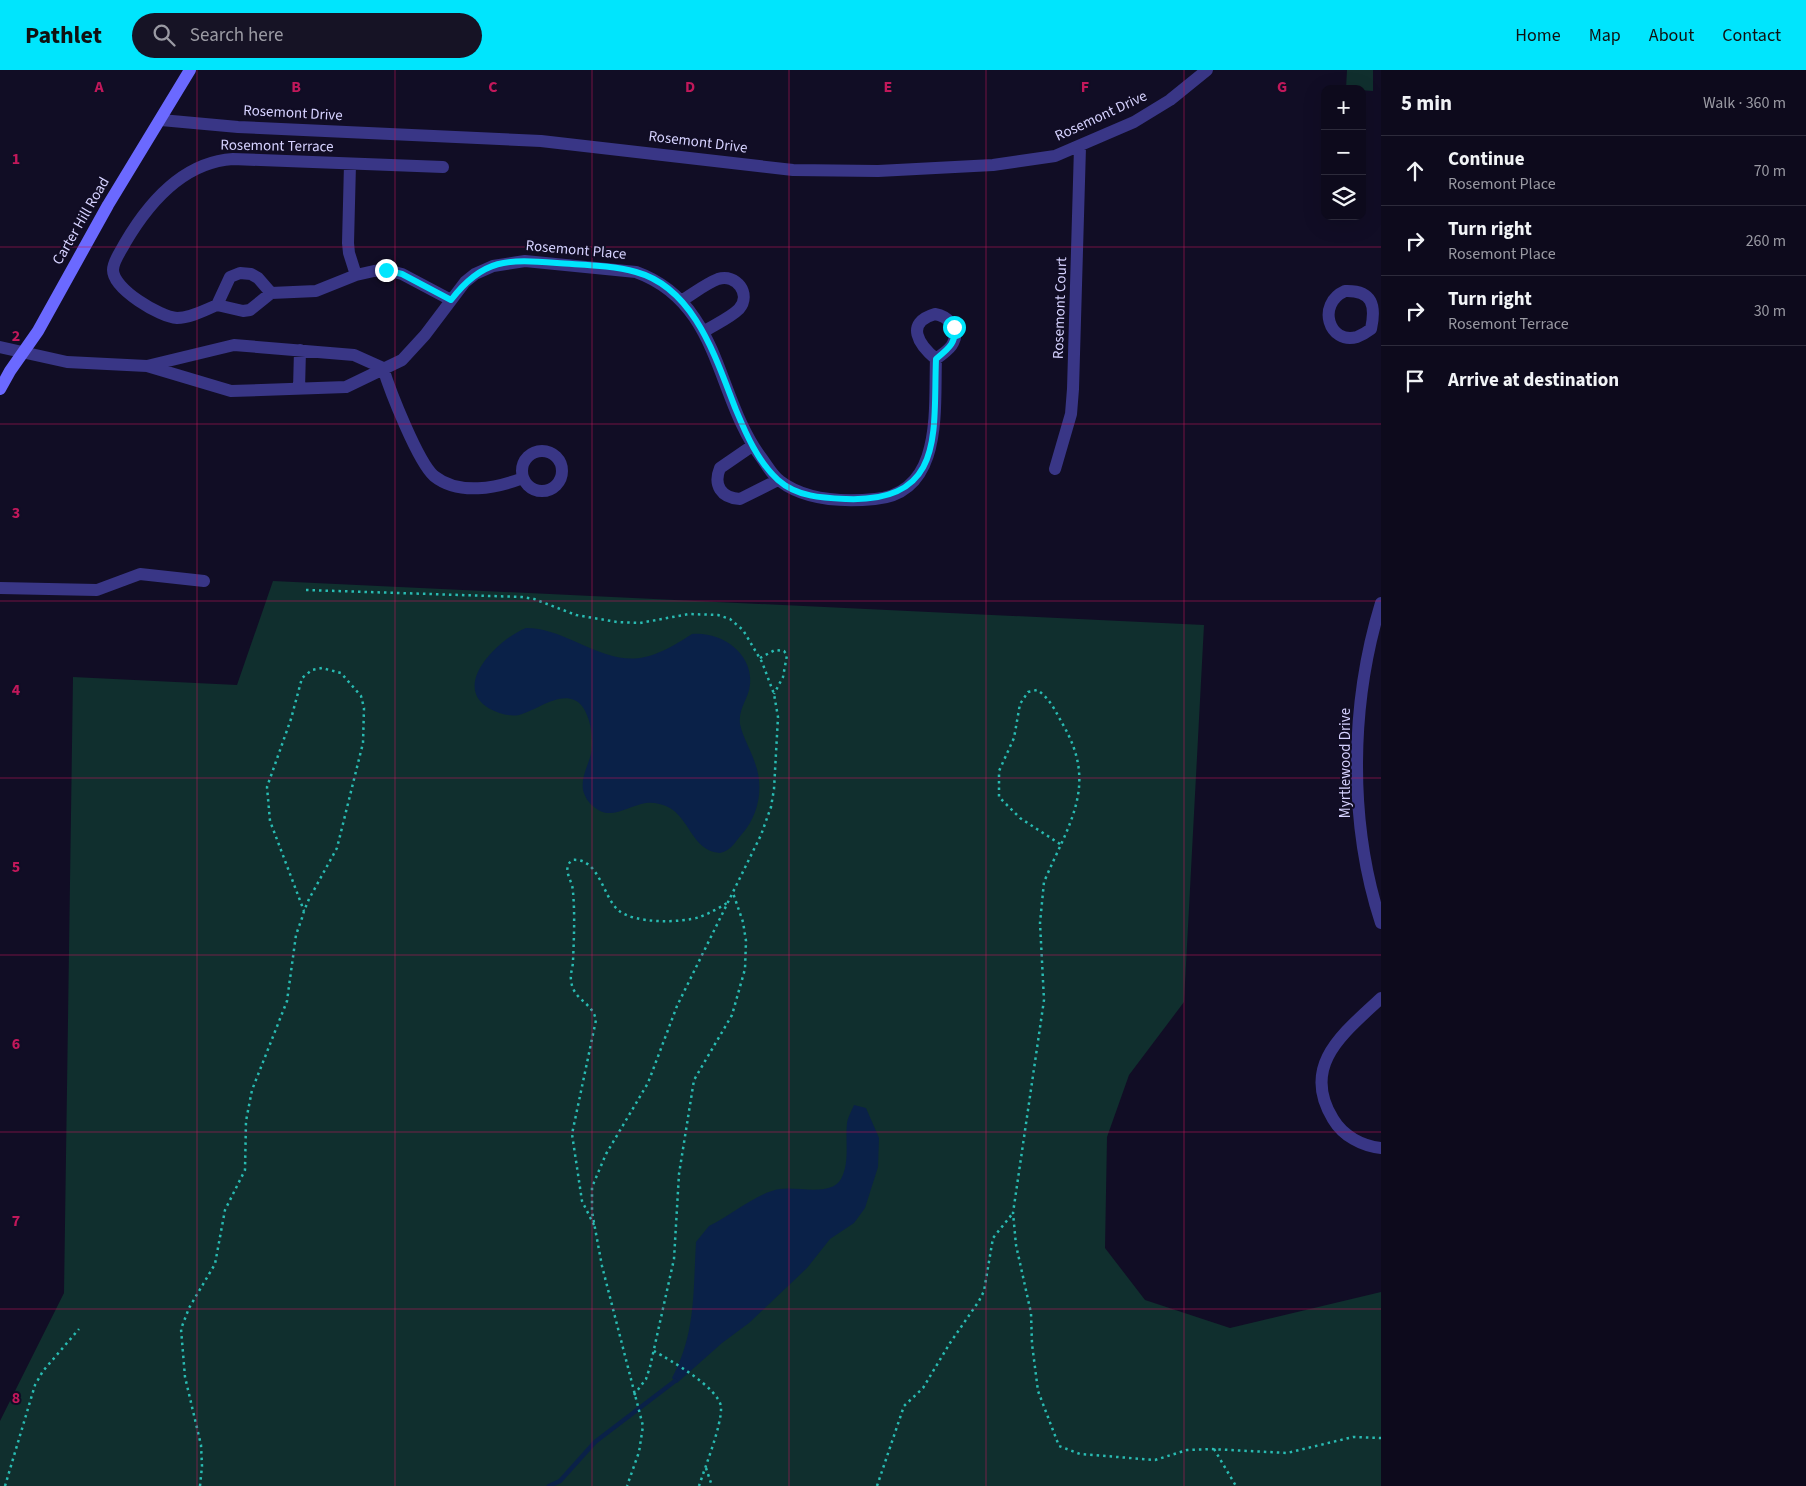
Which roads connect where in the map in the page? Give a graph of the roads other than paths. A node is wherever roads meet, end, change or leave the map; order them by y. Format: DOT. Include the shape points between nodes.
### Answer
graph roads {
  1 [pos="190,70"];
  2 [pos="1207,70"];
  3 [pos="160,120"];
  4 [pos="1080,146"];
  5 [pos="350,164"];
  6 [pos="443,167"];
  7 [pos="356,275"];
  8 [pos="271,293"];
  9 [pos="451,300"];
  10 [pos="681,301"];
  11 [pos="217,304"];
  12 [pos="703,332"];
  13 [pos="0,347"];
  14 [pos="300,350"];
  15 [pos="23,352"];
  16 [pos="936,359"];
  17 [pos="147,366"];
  18 [pos="383,368"];
  19 [pos="299,388"];
  20 [pos="0,389"];
  21 [pos="752,446"];
  22 [pos="1055,469"];
  23 [pos="523,478"];
  24 [pos="778,480"];
  25 [pos="204,581"];
  26 [pos="0,588"];
  27 [pos="1381,603"];
  28 [pos="1381,923"];
  29 [pos="1381,998"];
  30 [pos="1381,1148"];
  1 -- 3 [label="main road, Carter Hill Road"];
  2 -- 4 [label="street, Rosemont Drive" via="1170,100 1134,122"];
  3 -- 4 [label="street, Rosemont Drive" via="238,127 541,141 793,170 878,171 992,165 1055,156"];
  3 -- 15 [label="main road, Carter Hill Road"];
  4 -- 22 [label="street, Rosemont Court" via="1072,397 1068,427"];
  5 -- 6 [label="street, Rosemont Terrace"];
  5 -- 7 [label="street, Rosemont Terrace" via="349,253"];
  5 -- 11 [label="street, Rosemont Terrace" via="220,160 196,168 161,194 146,211 117,257 113,268 116,283 131,295 175,318 188,317"];
  7 -- 8 [label="street" via="316,290"];
  7 -- 9 [label="street" via="380,270 402,274"];
  8 -- 11 [label="street" via="250,310"];
  8 -- 11 [label="street" via="258,278 240,273 230,278"];
  9 -- 10 [label="street, Rosemont Place" via="475,274 500,264 525,261 636,272 661,283"];
  9 -- 18 [label="street, Rosemont Place" via="407,356"];
  10 -- 12 [label="street, Rosemont Place"];
  10 -- 12 [label="street" via="717,279 726,278 739,284 744,292 738,310"];
  12 -- 21 [label="street, Rosemont Place"];
  13 -- 15 [label="street, Rosemont Place"];
  14 -- 17 [label="street, Rosemont Place" via="234,345"];
  14 -- 18 [label="street, Rosemont Place" via="354,355"];
  14 -- 19 [label="street"];
  15 -- 17 [label="street, Rosemont Place" via="67,362"];
  15 -- 20 [label="main road, Carter Hill Road"];
  16 -- 24 [label="street, Rosemont Place" via="929,456 908,486 881,498 819,498 792,489"];
  17 -- 19 [label="street, Rosemont Place" via="231,391"];
  18 -- 19 [label="street, Rosemont Place" via="346,386"];
  18 -- 23 [label="street" via="392,397 434,476 453,485 489,488"];
  21 -- 24 [label="street, Rosemont Place"];
  21 -- 24 [label="street" via="720,468 717,483 720,490 725,496 740,499"];
  25 -- 26 [label="street" via="140,574 97,590"];
  27 -- 28 [label="street, Myrtlewood Drive" via="1362,692 1358,762 1362,833"];
  29 -- 30 [label="street" via="1334,1045 1322,1073 1321,1084 1329,1112 1337,1125 1355,1140"];
}
